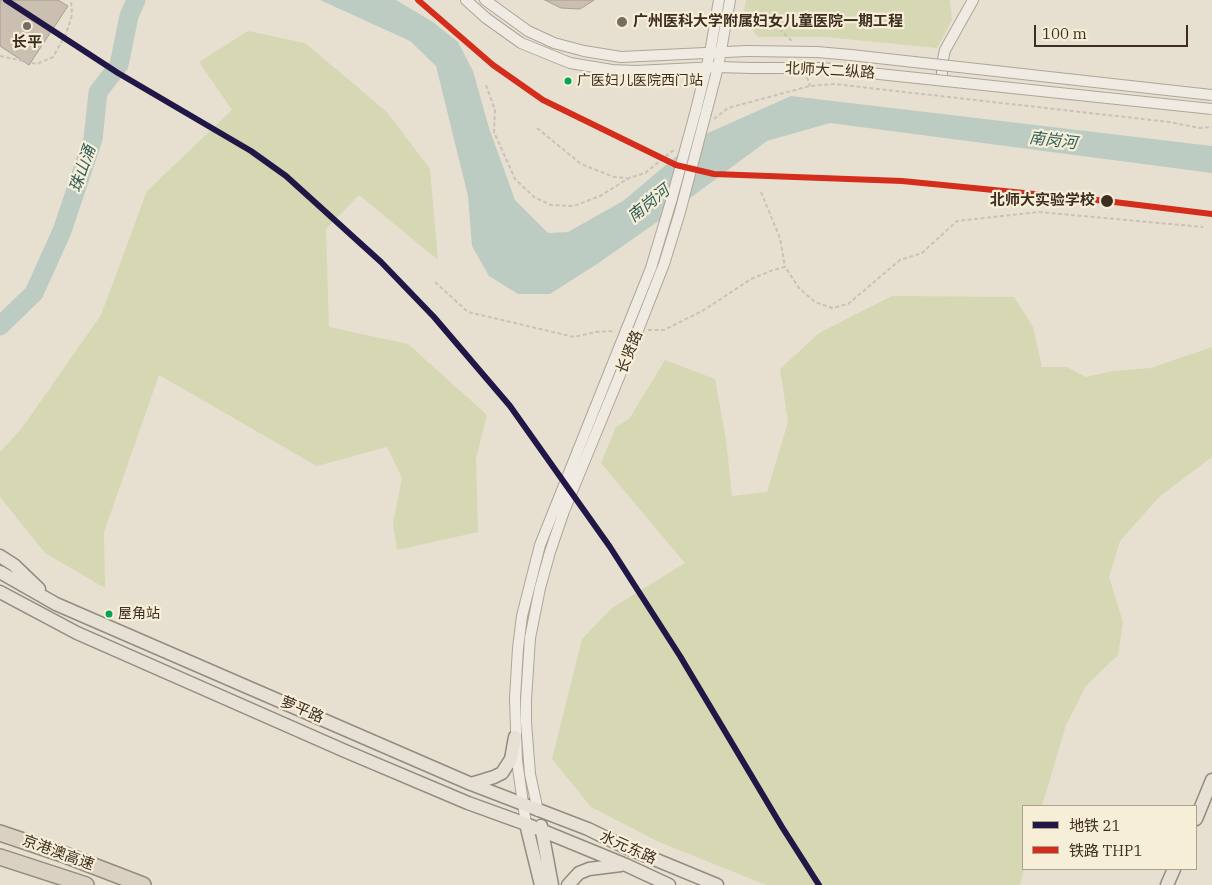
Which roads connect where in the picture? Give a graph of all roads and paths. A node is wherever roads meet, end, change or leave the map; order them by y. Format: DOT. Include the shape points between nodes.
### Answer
graph roads {
  1 [pos="71,0"];
  2 [pos="466,0"];
  3 [pos="485,0"];
  4 [pos="719,0"];
  5 [pos="730,0"];
  6 [pos="973,0"];
  7 [pos="727,14"];
  8 [pos="793,41"];
  9 [pos="721,52"];
  10 [pos="710,53"];
  11 [pos="0,56"];
  12 [pos="942,64"];
  13 [pos="718,67"];
  14 [pos="706,68"];
  15 [pos="806,77"];
  16 [pos="942,80"];
  17 [pos="486,85"];
  18 [pos="810,86"];
  19 [pos="1212,95"];
  20 [pos="1212,109"];
  21 [pos="710,116"];
  22 [pos="1212,127"];
  23 [pos="537,128"];
  24 [pos="675,150"];
  25 [pos="628,178"];
  26 [pos="761,192"];
  27 [pos="1203,227"];
  28 [pos="786,267"];
  29 [pos="436,282"];
  30 [pos="644,330"];
  31 [pos="616,331"];
  32 [pos="0,556"];
  33 [pos="0,572"];
  34 [pos="0,592"];
  35 [pos="56,604"];
  36 [pos="515,737"];
  37 [pos="1212,780"];
  38 [pos="471,784"];
  39 [pos="523,805"];
  40 [pos="538,811"];
  41 [pos="1197,817"];
  42 [pos="0,823"];
  43 [pos="526,824"];
  44 [pos="541,830"];
  45 [pos="0,832"];
  46 [pos="65,855"];
  47 [pos="0,857"];
  48 [pos="626,865"];
  49 [pos="1174,870"];
  50 [pos="540,883"];
  51 [pos="86,885"];
  52 [pos="143,885"];
  53 [pos="552,885"];
  54 [pos="568,885"];
  55 [pos="668,885"];
  56 [pos="717,885"];
  57 [pos="1167,885"];
  1 -- 11 [label="path" via="72,15 66,34 53,57 37,64"];
  2 -- 14 [label="street, 北师大二纵路" via="522,43 570,62 612,70"];
  3 -- 10 [label="street, 北师大二纵路" via="528,31 554,43 584,51 621,57"];
  4 -- 10 [label="street, 长贤路"];
  5 -- 7 [label="street, 长贤路"];
  6 -- 12 [label="street" via="945,50"];
  7 -- 8 [label="path" via="772,22"];
  7 -- 9 [label="street, 长贤路"];
  9 -- 10 [label="street, 北师大二纵路"];
  9 -- 12 [label="street, 北师大二纵路, bridge" via="817,52"];
  9 -- 13 [label="street, 长贤路"];
  10 -- 14 [label="street, 长贤路"];
  12 -- 16 [label="street, bridge"];
  12 -- 19 [label="street, 北师大二纵路, bridge"];
  13 -- 14 [label="street, 北师大二纵路"];
  13 -- 16 [label="street, 北师大二纵路, bridge" via="822,68"];
  13 -- 21 [label="street, 长贤路"];
  14 -- 36 [label="street, 长贤路, bridge" via="651,268 540,545 522,616"];
  15 -- 18 [label="path"];
  16 -- 20 [label="street, 北师大二纵路, bridge"];
  17 -- 25 [label="path" via="495,110 494,132 515,179 534,197 551,205 574,206 600,196"];
  18 -- 21 [label="path"];
  18 -- 22 [label="path" via="834,84"];
  21 -- 40 [label="street, 长贤路, bridge" via="664,264 564,511 540,588 530,638 526,700 530,774"];
  23 -- 25 [label="path" via="581,164 614,177"];
  24 -- 25 [label="path" via="645,173"];
  26 -- 28 [label="path" via="780,238"];
  27 -- 28 [label="path" via="1039,212 957,221 922,253 900,260 848,304 832,308 815,302 799,288"];
  28 -- 30 [label="path" via="751,279 704,310 664,330"];
  29 -- 31 [label="path" via="468,312 574,336"];
  32 -- 35 [label="main road"];
  33 -- 35 [label="main road, 萝平路"];
  34 -- 43 [label="main road, 萝平路" via="77,633 354,755"];
  35 -- 38 [label="main road, 萝平路"];
  36 -- 38 [label="main road" via="511,759 502,773"];
  36 -- 39 [label="street, 长贤路"];
  37 -- 41 [label="main road"];
  38 -- 39 [label="main road, 萝平路"];
  39 -- 40 [label="main road, 萝平路"];
  39 -- 43 [label="street, 长贤路"];
  40 -- 44 [label="main road"];
  40 -- 56 [label="main road, 水元东路"];
  42 -- 46 [label="highway"];
  43 -- 44 [label="main road, 萝平路"];
  43 -- 50 [label="main road"];
  44 -- 48 [label="main road, 水元东路"];
  44 -- 53 [label="main road"];
  45 -- 46 [label="highway, 京港澳高速"];
  46 -- 52 [label="highway, 京港澳高速"];
  47 -- 51 [label="highway, 京港澳高速"];
  48 -- 54 [label="main road" via="589,869"];
  48 -- 55 [label="main road, 水元东路"];
  49 -- 57 [label="main road"];
}
